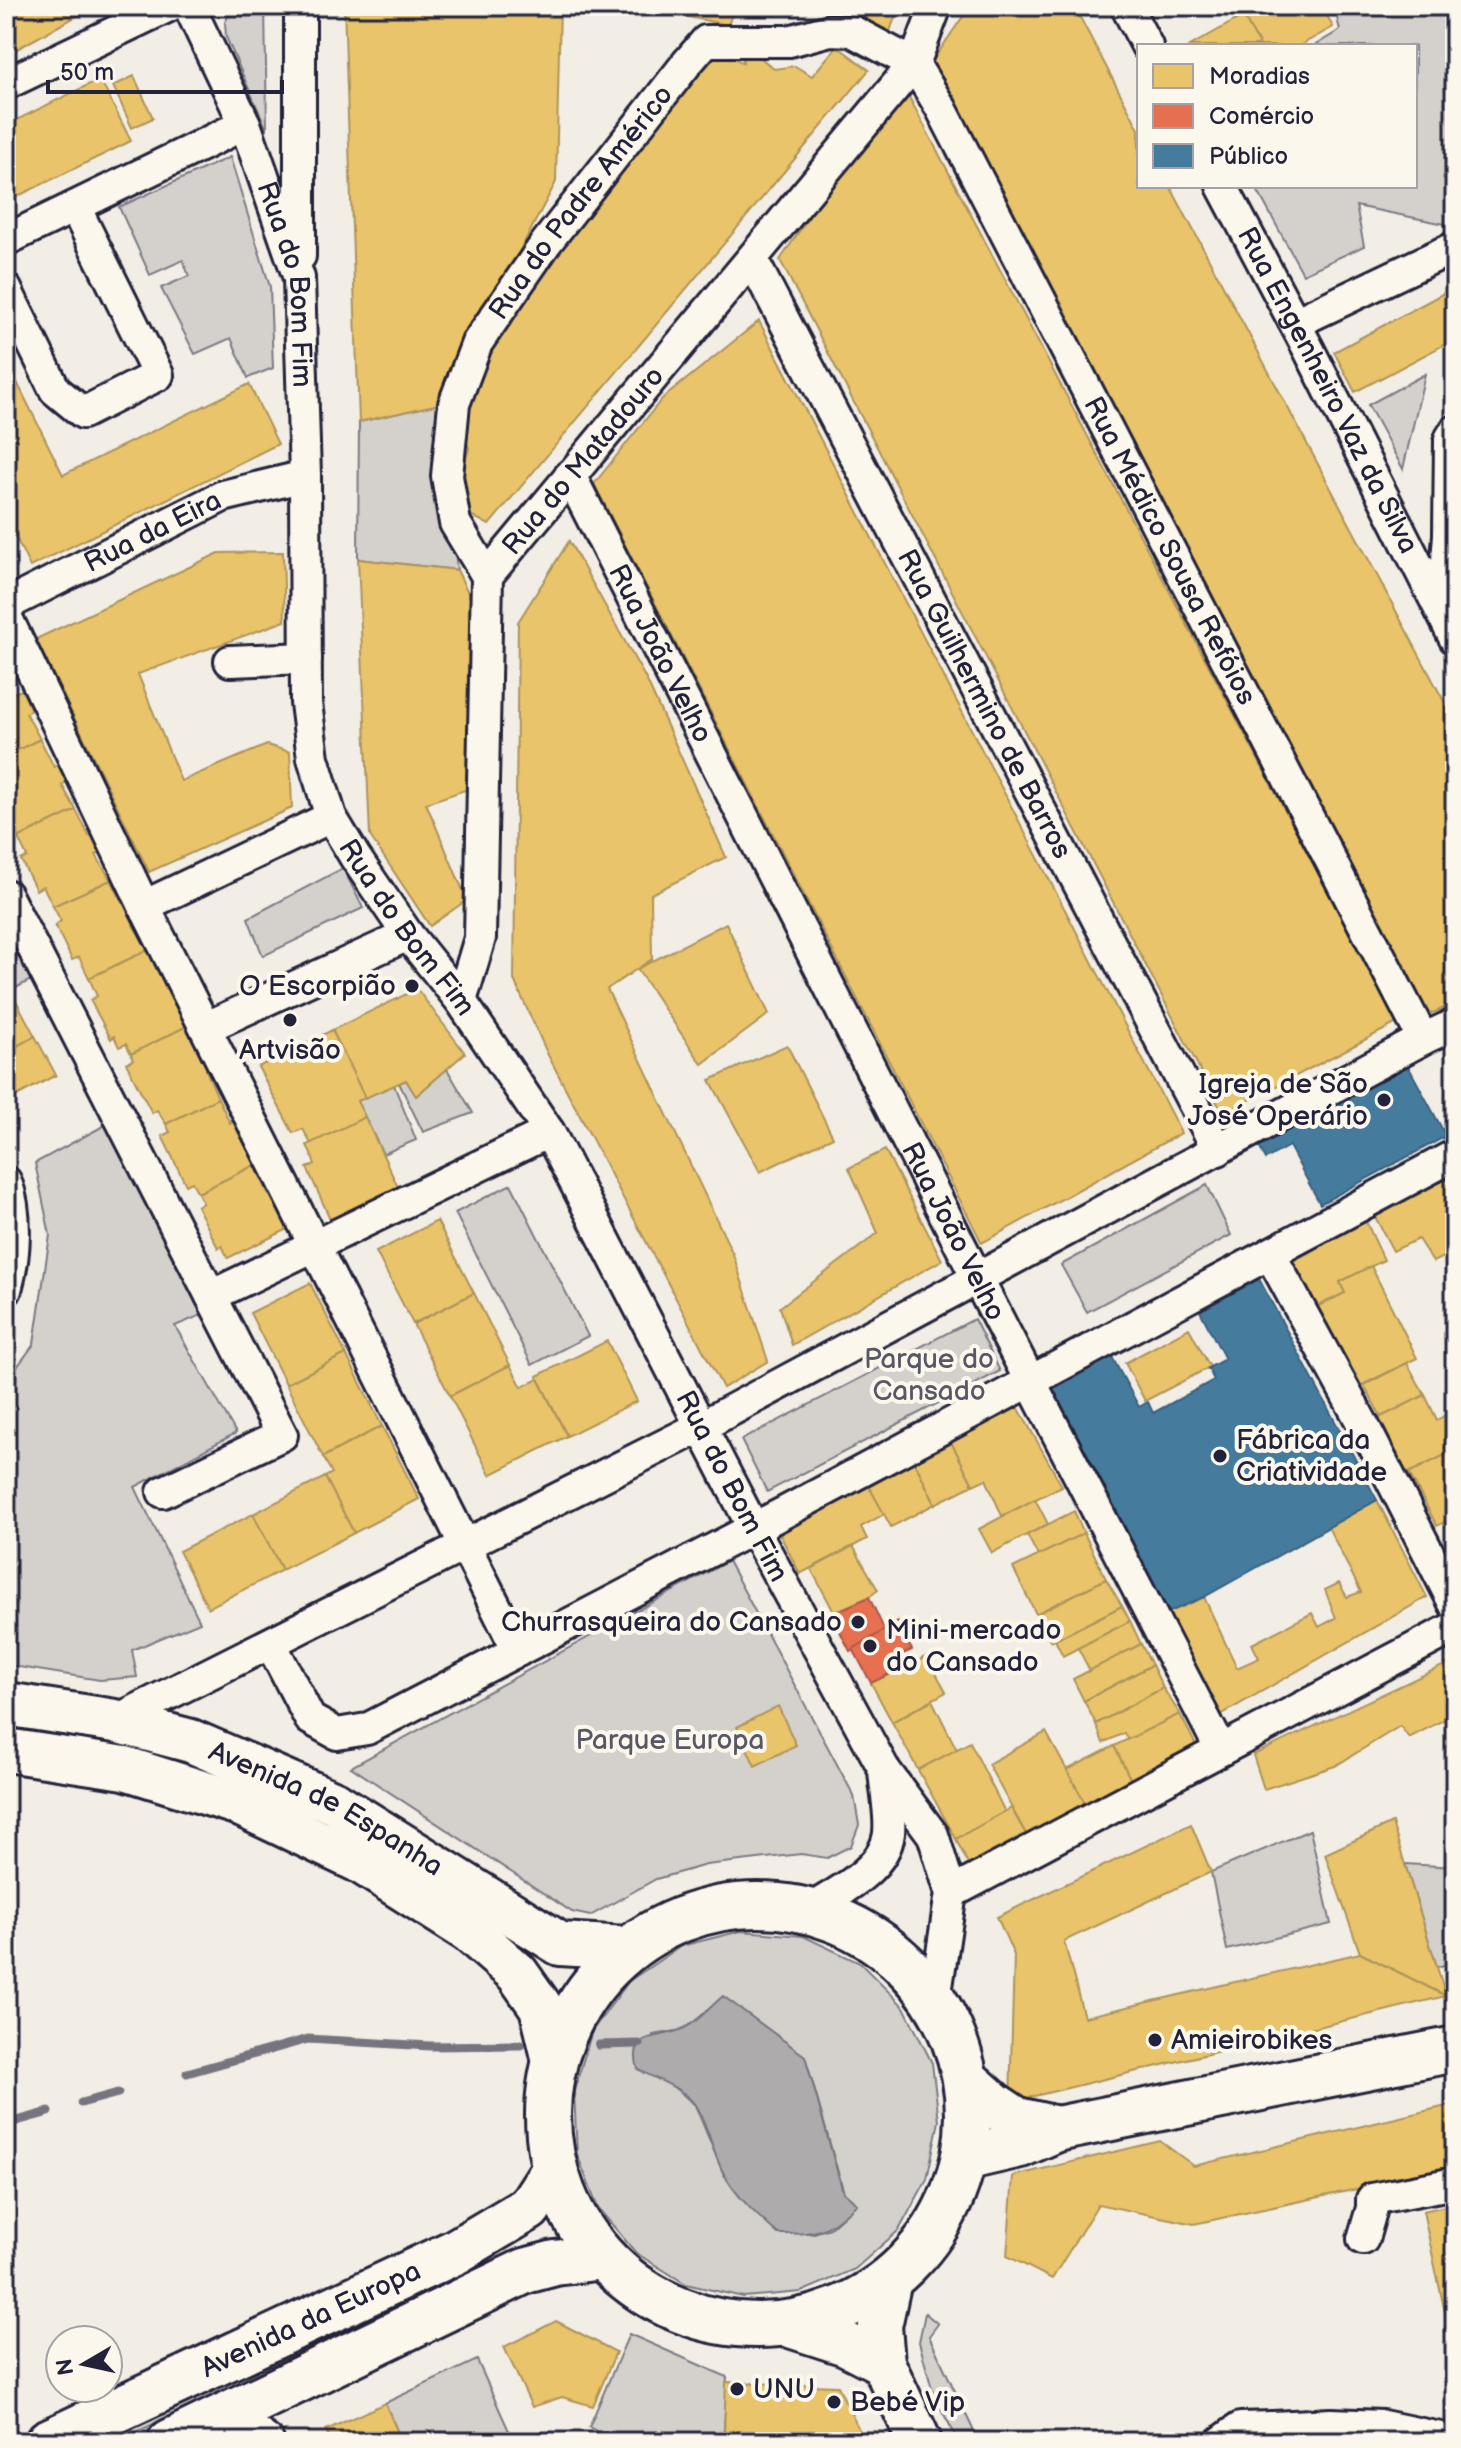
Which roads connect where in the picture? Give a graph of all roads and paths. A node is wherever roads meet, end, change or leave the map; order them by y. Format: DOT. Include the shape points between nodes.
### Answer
graph roads {
  1 [pos="169,6"];
  2 [pos="189,6"];
  3 [pos="300,6"];
  4 [pos="936,6"];
  5 [pos="1126,6"];
  6 [pos="1146,44"];
  7 [pos="914,64"];
  8 [pos="6,84"];
  9 [pos="245,124"];
  10 [pos="1223,188"];
  11 [pos="75,207"];
  12 [pos="6,240"];
  13 [pos="1455,247"];
  14 [pos="752,259"];
  15 [pos="299,278"];
  16 [pos="6,289"];
  17 [pos="1295,323"];
  18 [pos="1455,431"];
  19 [pos="570,475"];
  20 [pos="305,476"];
  21 [pos="487,576"];
  22 [pos="6,605"];
  23 [pos="6,616"];
  24 [pos="1449,626"];
  25 [pos="306,658"];
  26 [pos="230,661"];
  27 [pos="331,817"];
  28 [pos="6,895"];
  29 [pos="144,906"];
  30 [pos="408,935"];
  31 [pos="461,1001"];
  32 [pos="1455,1024"];
  33 [pos="207,1027"];
  34 [pos="1423,1039"];
  35 [pos="549,1132"];
  36 [pos="1218,1150"];
  37 [pos="1455,1155"];
  38 [pos="6,1182"];
  39 [pos="314,1246"];
  40 [pos="1270,1254"];
  41 [pos="978,1280"];
  42 [pos="6,1290"];
  43 [pos="211,1296"];
  44 [pos="1030,1382"];
  45 [pos="700,1427"];
  46 [pos="163,1492"];
  47 [pos="754,1529"];
  48 [pos="464,1545"];
  49 [pos="1455,1605"];
  50 [pos="1455,1627"];
  51 [pos="271,1644"];
  52 [pos="518,1651"];
  53 [pos="6,1704"];
  54 [pos="115,1721"];
  55 [pos="6,1750"];
  56 [pos="1221,1750"];
  57 [pos="884,1769"];
  58 [pos="951,1893"];
  59 [pos="809,1910"];
  60 [pos="627,1948"];
  61 [pos="935,2000"];
  62 [pos="1455,2049"];
  63 [pos="554,2061"];
  64 [pos="966,2080"];
  65 [pos="1057,2129"];
  66 [pos="964,2158"];
  67 [pos="554,2169"];
  68 [pos="1455,2183"];
  69 [pos="1363,2239"];
  70 [pos="602,2257"];
  71 [pos="890,2280"];
  72 [pos="787,2325"];
  73 [pos="883,2363"];
  74 [pos="270,2395"];
  75 [pos="229,2413"];
  76 [pos="1278,2435"];
  77 [pos="269,2441"];
  78 [pos="1455,2441"];
  79 [pos="48,2442"];
  80 [pos="170,2442"];
  81 [pos="920,2442"];
  82 [pos="1221,2442"];
  1 -- 8 [label="street"];
  2 -- 9 [label="street, Rua do Bom Fim"];
  3 -- 15 [label="street"];
  4 -- 7 [label="street, Rua do Matadouro"];
  5 -- 6 [label="street"];
  7 -- 14 [label="street, Rua do Matadouro"];
  7 -- 21 [label="street, Rua do Padre Américo" via="852,31 830,30 789,41 706,41 687,63 546,243 477,343 454,404 447,476 455,523"];
  7 -- 34 [label="street, Rua Médico Sousa Refóios"];
  9 -- 11 [label="street"];
  9 -- 15 [label="street, Rua do Bom Fim"];
  10 -- 17 [label="street, Rua Engenheiro Vaz da Silva"];
  11 -- 12 [label="street"];
  11 -- 16 [label="street" via="158,375 83,413 55,390"];
  13 -- 17 [label="street"];
  14 -- 19 [label="street, Rua do Matadouro"];
  14 -- 36 [label="street, Rua Guilhermino de Barros"];
  15 -- 20 [label="street, Rua do Bom Fim"];
  17 -- 24 [label="street, Rua Engenheiro Vaz da Silva"];
  18 -- 24 [label="street" via="1450,439"];
  19 -- 21 [label="street, Rua do Matadouro"];
  19 -- 41 [label="street, Rua João Velho"];
  20 -- 22 [label="street, Rua da Eira" via="223,496"];
  20 -- 25 [label="street, Rua do Bom Fim"];
  21 -- 31 [label="street, Rua do Matadouro" via="480,938"];
  23 -- 29 [label="street"];
  25 -- 26 [label="street"];
  25 -- 27 [label="street, Rua do Bom Fim" via="313,758"];
  27 -- 29 [label="street"];
  27 -- 30 [label="street, Rua do Bom Fim"];
  28 -- 43 [label="street"];
  29 -- 33 [label="street"];
  30 -- 31 [label="street, Rua do Bom Fim"];
  30 -- 33 [label="street"];
  31 -- 35 [label="street, Rua do Bom Fim"];
  32 -- 34 [label="street"];
  33 -- 39 [label="street"];
  34 -- 36 [label="street"];
  35 -- 39 [label="street"];
  35 -- 45 [label="street, Rua do Bom Fim"];
  36 -- 41 [label="street"];
  37 -- 40 [label="street"];
  38 -- 42 [label="street" via="12,1245"];
  39 -- 43 [label="street"];
  39 -- 48 [label="street"];
  40 -- 44 [label="street"];
  40 -- 49 [label="street"];
  41 -- 44 [label="street, Rua João Velho"];
  41 -- 45 [label="street"];
  43 -- 46 [label="street" via="282,1435"];
  44 -- 47 [label="street"];
  44 -- 56 [label="street, Rua João Velho"];
  45 -- 47 [label="street, Rua do Bom Fim"];
  45 -- 48 [label="street"];
  47 -- 52 [label="street"];
  47 -- 57 [label="street, Rua do Bom Fim"];
  48 -- 51 [label="street"];
  48 -- 52 [label="street"];
  50 -- 56 [label="street"];
  51 -- 52 [label="street" via="310,1719 337,1734 367,1729"];
  51 -- 54 [label="street"];
  53 -- 54 [label="main road, Avenida de Espanha"];
  54 -- 60 [label="main road, Avenida de Espanha" via="191,1741 335,1803 560,1944"];
  55 -- 63 [label="main road, Avenida de Espanha" via="125,1768 237,1803 359,1861 469,1931 517,1973 541,2007"];
  56 -- 58 [label="street"];
  57 -- 58 [label="street, Rua do Bom Fim" via="933,1835"];
  57 -- 59 [label="street, Rua do Bom Fim" via="889,1833 885,1846 864,1875"];
  58 -- 61 [label="street, Rua do Bom Fim"];
  59 -- 60 [label="main road" via="763,1904 717,1908 666,1924"];
  59 -- 61 [label="main road" via="849,1924 885,1946"];
  60 -- 63 [label="main road" via="588,1989"];
  61 -- 64 [label="main road"];
  62 -- 65 [label="main road"];
  63 -- 67 [label="main road" via="547,2114"];
  64 -- 65 [label="main road" via="1017,2120"];
  64 -- 66 [label="main road"];
  65 -- 66 [label="main road" via="1020,2145"];
  66 -- 71 [label="main road" via="939,2224"];
  67 -- 70 [label="main road" via="575,2220"];
  67 -- 79 [label="main road, Avenida da Europa" via="529,2208 464,2246"];
  68 -- 69 [label="street" via="1372,2199"];
  70 -- 72 [label="main road" via="644,2293 690,2315 752,2327"];
  70 -- 74 [label="main road, Avenida da Europa" via="525,2271"];
  71 -- 72 [label="main road" via="842,2309"];
  71 -- 73 [label="main road" via="880,2326"];
  72 -- 73 [label="main road" via="846,2344"];
  73 -- 81 [label="main road"];
  74 -- 75 [label="main road, Avenida da Europa"];
  74 -- 77 [label="street"];
  75 -- 77 [label="street"];
  75 -- 80 [label="main road, Avenida da Europa"];
  76 -- 78 [label="street" via="1331,2424 1383,2426"];
  76 -- 82 [label="street" via="1240,2428"];
}
